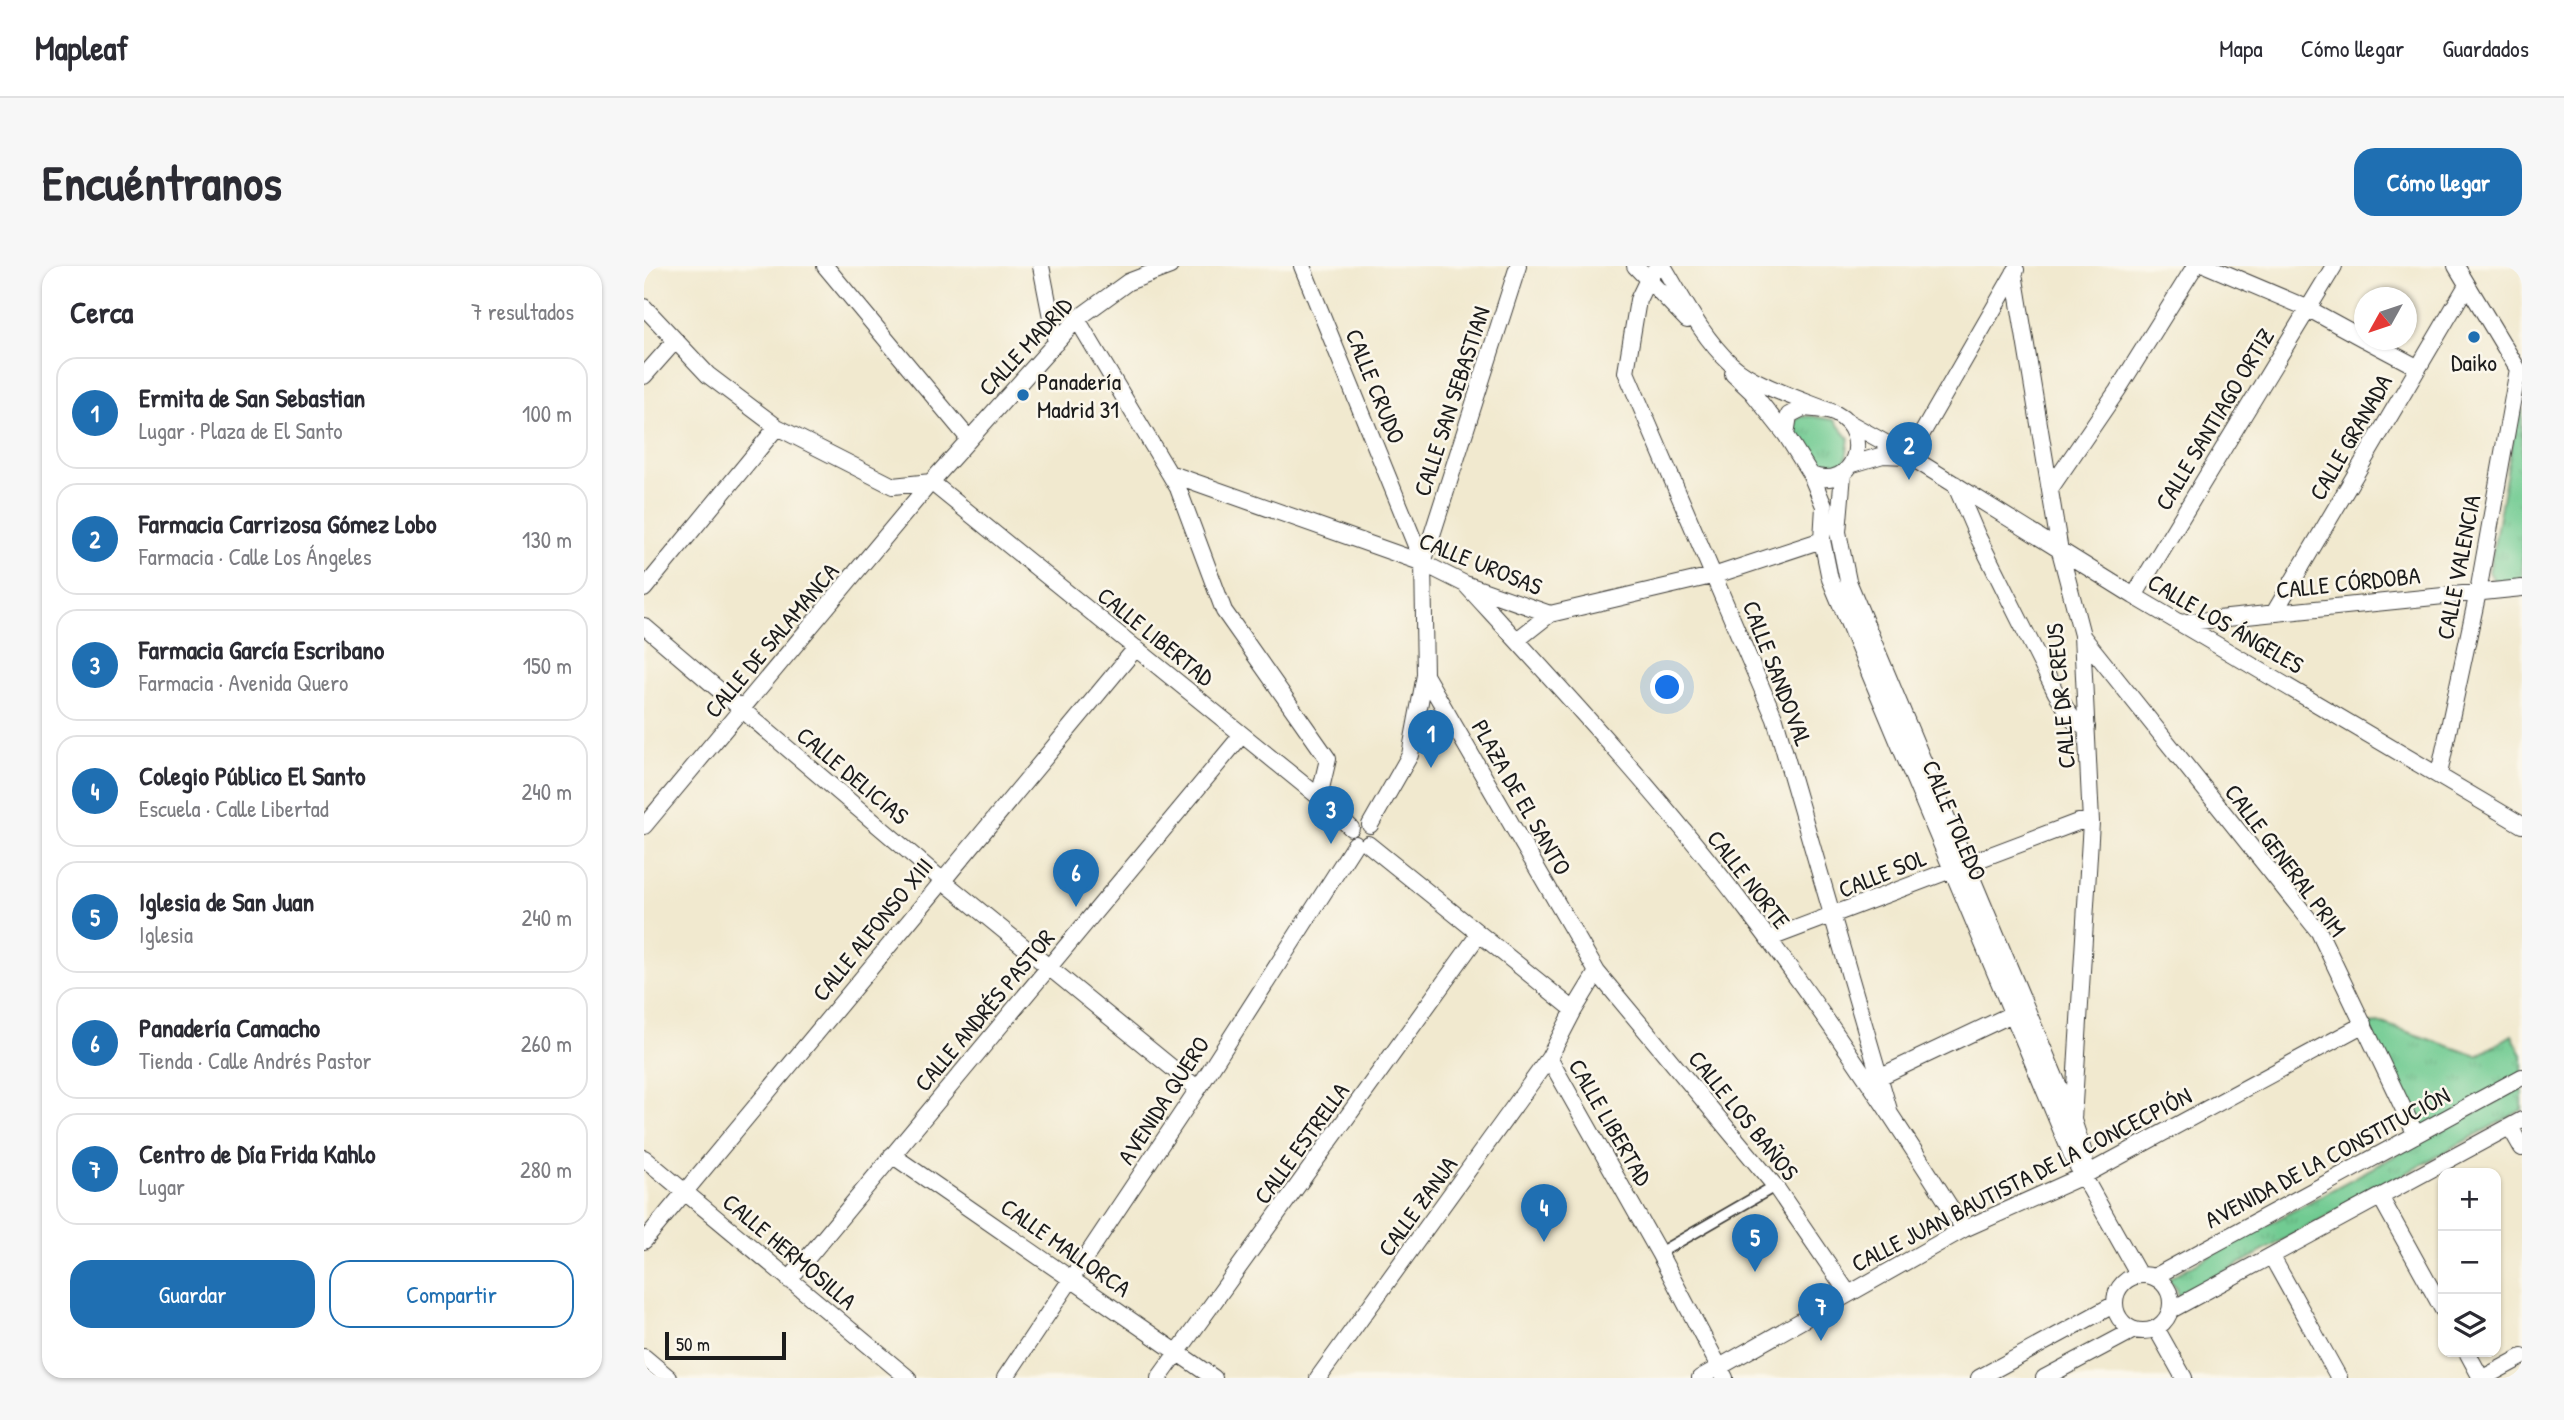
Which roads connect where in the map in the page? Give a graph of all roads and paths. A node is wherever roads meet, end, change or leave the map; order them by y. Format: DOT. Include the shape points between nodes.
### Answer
graph roads {
  1 [pos="825,266"];
  2 [pos="1041,266"];
  3 [pos="1170,266"];
  4 [pos="1302,266"];
  5 [pos="1518,266"];
  6 [pos="1635,266"];
  7 [pos="2195,266"];
  8 [pos="2208,266"];
  9 [pos="2334,266"];
  10 [pos="2456,266"];
  11 [pos="2016,269"];
  12 [pos="1657,270"];
  13 [pos="2467,285"];
  14 [pos="644,307"];
  15 [pos="2307,308"];
  16 [pos="1077,319"];
  17 [pos="2354,333"];
  18 [pos="675,341"];
  19 [pos="1056,343"];
  20 [pos="2385,350"];
  21 [pos="2417,367"];
  22 [pos="2520,372"];
  23 [pos="644,376"];
  24 [pos="1840,417"];
  25 [pos="776,427"];
  26 [pos="1786,435"];
  27 [pos="970,439"];
  28 [pos="1909,456"];
  29 [pos="1848,469"];
  30 [pos="1169,474"];
  31 [pos="1811,475"];
  32 [pos="931,482"];
  33 [pos="1955,484"];
  34 [pos="2050,489"];
  35 [pos="1822,540"];
  36 [pos="2060,551"];
  37 [pos="1423,563"];
  38 [pos="1716,575"];
  39 [pos="1465,584"];
  40 [pos="2522,588"];
  41 [pos="644,589"];
  42 [pos="2478,592"];
  43 [pos="2134,596"];
  44 [pos="2274,613"];
  45 [pos="1550,614"];
  46 [pos="2179,623"];
  47 [pos="644,626"];
  48 [pos="2082,635"];
  49 [pos="1517,640"];
  50 [pos="1136,648"];
  51 [pos="1425,675"];
  52 [pos="742,711"];
  53 [pos="2087,727"];
  54 [pos="1241,736"];
  55 [pos="2439,774"];
  56 [pos="1319,797"];
  57 [pos="2091,822"];
  58 [pos="1370,825"];
  59 [pos="2522,825"];
  60 [pos="644,826"];
  61 [pos="1351,828"];
  62 [pos="1362,844"];
  63 [pos="1959,867"];
  64 [pos="942,880"];
  65 [pos="1834,916"];
  66 [pos="1479,934"];
  67 [pos="1768,939"];
  68 [pos="1050,966"];
  69 [pos="1597,972"];
  70 [pos="1574,1010"];
  71 [pos="2010,1015"];
  72 [pos="2364,1024"];
  73 [pos="1549,1058"];
  74 [pos="1879,1077"];
  75 [pos="2522,1077"];
  76 [pos="1198,1089"];
  77 [pos="1889,1110"];
  78 [pos="2073,1120"];
  79 [pos="2516,1123"];
  80 [pos="2416,1135"];
  81 [pos="2522,1148"];
  82 [pos="892,1155"];
  83 [pos="644,1158"];
  84 [pos="2085,1175"];
  85 [pos="1775,1186"];
  86 [pos="685,1192"];
  87 [pos="2381,1198"];
  88 [pos="1964,1229"];
  89 [pos="644,1241"];
  90 [pos="1659,1253"];
  91 [pos="2272,1257"];
  92 [pos="2146,1276"];
  93 [pos="1073,1278"];
  94 [pos="789,1280"];
  95 [pos="1848,1293"];
  96 [pos="2438,1301"];
  97 [pos="2115,1304"];
  98 [pos="2171,1310"];
  99 [pos="2156,1328"];
  100 [pos="2134,1330"];
  101 [pos="1178,1353"];
  102 [pos="644,1357"];
  103 [pos="2470,1357"];
  104 [pos="2522,1357"];
  105 [pos="1722,1373"];
  106 [pos="666,1377"];
  107 [pos="908,1378"];
  108 [pos="1005,1378"];
  109 [pos="1159,1378"];
  110 [pos="1214,1378"];
  111 [pos="1318,1378"];
  112 [pos="1700,1378"];
  113 [pos="1979,1378"];
  114 [pos="2043,1378"];
  115 [pos="2184,1378"];
  116 [pos="2339,1378"];
  117 [pos="2482,1378"];
  1 -- 27 [label="street"];
  2 -- 19 [label="street"];
  3 -- 16 [label="street, CALLE MADRID" via="1128,282"];
  4 -- 37 [label="street, CALLE CRUDO"];
  5 -- 37 [label="street, CALLE SAN SEBASTIAN"];
  6 -- 12 [label="street"];
  7 -- 34 [label="street" via="2118,391"];
  8 -- 15 [label="street"];
  9 -- 15 [label="street, CALLE SANTIAGO ORTIZ"];
  10 -- 13 [label="street"];
  11 -- 28 [label="street"];
  11 -- 34 [label="street, CALLE DR CREUS"];
  12 -- 24 [label="street, CALLE LOS ÁNGELES" via="1731,364"];
  12 -- 26 [label="street"];
  12 -- 38 [label="street, CALLE SANDOVAL" via="1638,300 1626,372"];
  13 -- 21 [label="street, CALLE GRANADA"];
  13 -- 22 [label="street"];
  14 -- 18 [label="street"];
  15 -- 17 [label="street"];
  15 -- 43 [label="street, CALLE SANTIAGO ORTIZ"];
  16 -- 19 [label="street, CALLE MADRID"];
  16 -- 30 [label="street"];
  18 -- 23 [label="street"];
  18 -- 25 [label="street" via="708,375"];
  19 -- 27 [label="street, CALLE MADRID"];
  20 -- 21 [label="street"];
  21 -- 44 [label="street, CALLE GRANADA"];
  22 -- 42 [label="street, CALLE VALENCIA"];
  24 -- 26 [label="street" via="1796,409 1786,422"];
  24 -- 28 [label="street, CALLE LOS ÁNGELES"];
  24 -- 29 [label="street" via="1857,440"];
  25 -- 32 [label="street" via="893,486"];
  25 -- 41 [label="street"];
  26 -- 31 [label="street"];
  27 -- 32 [label="street, CALLE MADRID"];
  28 -- 29 [label="street" via="1883,454"];
  28 -- 33 [label="street, CALLE LOS ÁNGELES"];
  29 -- 31 [label="street" via="1829,479"];
  29 -- 63 [label="street, CALLE TOLEDO" via="1838,532 1848,581"];
  30 -- 37 [label="street, CALLE UROSAS"];
  30 -- 56 [label="street" via="1224,611 1328,759"];
  31 -- 35 [label="street, CALLE TOLEDO" via="1824,506"];
  32 -- 50 [label="street, CALLE LIBERTAD"];
  32 -- 52 [label="street, CALLE DE SALAMANCA"];
  33 -- 36 [label="street, CALLE LOS ÁNGELES"];
  33 -- 53 [label="street" via="2056,693 2074,721"];
  34 -- 36 [label="street, CALLE DR CREUS"];
  35 -- 38 [label="street, CALLE UROSAS"];
  35 -- 63 [label="street, CALLE TOLEDO" via="1830,579"];
  36 -- 43 [label="street, CALLE LOS ÁNGELES"];
  36 -- 48 [label="street, CALLE DR CREUS"];
  37 -- 39 [label="street, CALLE UROSAS"];
  37 -- 51 [label="street, CALLE SAN SEBASTIAN"];
  38 -- 45 [label="street, CALLE UROSAS"];
  38 -- 65 [label="street, CALLE SANDOVAL" via="1775,719"];
  39 -- 45 [label="street, CALLE UROSAS"];
  39 -- 49 [label="street, CALLE NORTE"];
  40 -- 42 [label="street, CALLE CÓRDOBA"];
  42 -- 44 [label="street, CALLE CÓRDOBA"];
  42 -- 55 [label="street, CALLE VALENCIA"];
  43 -- 46 [label="street, CALLE LOS ÁNGELES"];
  44 -- 46 [label="street, CALLE CÓRDOBA"];
  45 -- 49 [label="street"];
  46 -- 55 [label="street, CALLE LOS ÁNGELES"];
  47 -- 52 [label="street, CALLE DELICIAS"];
  48 -- 53 [label="street, CALLE DR CREUS"];
  48 -- 72 [label="street, CALLE GENERAL PRIM" via="2319,932"];
  49 -- 67 [label="street, CALLE NORTE" via="1630,765"];
  50 -- 54 [label="street, CALLE LIBERTAD"];
  50 -- 64 [label="street, CALLE ALFONSO XIII"];
  51 -- 58 [label="street" via="1410,755"];
  51 -- 69 [label="street, PLAZA DE EL SANTO"];
  52 -- 60 [label="street, CALLE DE SALAMANCA"];
  52 -- 64 [label="street, CALLE DELICIAS"];
  53 -- 57 [label="street, CALLE DR CREUS"];
  54 -- 56 [label="street, CALLE LIBERTAD"];
  54 -- 68 [label="street, CALLE ANDRÉS PASTOR"];
  55 -- 59 [label="street, CALLE LOS ÁNGELES"];
  56 -- 61 [label="street, CALLE LIBERTAD"];
  57 -- 63 [label="street, CALLE SOL" via="2078,822"];
  57 -- 78 [label="street, CALLE DR CREUS"];
  58 -- 61 [label="street" via="1359,822"];
  58 -- 62 [label="street" via="1373,836"];
  61 -- 62 [label="street" via="1350,837"];
  62 -- 66 [label="street"];
  62 -- 76 [label="street, AVENIDA QUERO"];
  63 -- 65 [label="street, CALLE SOL"];
  63 -- 71 [label="street, CALLE TOLEDO"];
  63 -- 78 [label="street, CALLE TOLEDO"];
  64 -- 68 [label="street, CALLE DELICIAS"];
  64 -- 86 [label="street, CALLE ALFONSO XIII"];
  65 -- 67 [label="street, CALLE SOL"];
  65 -- 74 [label="street, CALLE SANDOVAL"];
  66 -- 70 [label="street"];
  66 -- 101 [label="street, CALLE ESTRELLA"];
  67 -- 77 [label="street, CALLE NORTE"];
  68 -- 76 [label="street, CALLE DELICIAS"];
  68 -- 82 [label="street, CALLE ANDRÉS PASTOR"];
  69 -- 70 [label="street"];
  69 -- 85 [label="street, CALLE LOS BAÑOS"];
  70 -- 73 [label="street, CALLE LIBERTAD"];
  71 -- 74 [label="street"];
  71 -- 84 [label="street, CALLE TOLEDO" via="2073,1158"];
  72 -- 80 [label="street, CALLE GENERAL PRIM"];
  72 -- 84 [label="street, CALLE JUAN BAUTISTA DE LA CONCECPIÓN"];
  73 -- 90 [label="street, CALLE LIBERTAD"];
  73 -- 111 [label="street, CALLE ZANJA"];
  74 -- 77 [label="street, CALLE SANDOVAL"];
  75 -- 80 [label="street, AVENIDA DE LA CONSTITUCIÓN"];
  76 -- 93 [label="street, AVENIDA QUERO"];
  77 -- 88 [label="street, CALLE NORTE"];
  78 -- 84 [label="street, CALLE TOLEDO" via="2084,1153"];
  79 -- 81 [label="street"];
  79 -- 87 [label="street"];
  80 -- 92 [label="street, AVENIDA DE LA CONSTITUCIÓN"];
  82 -- 93 [label="street, CALLE MALLORCA"];
  82 -- 94 [label="street, CALLE ANDRÉS PASTOR"];
  83 -- 86 [label="street, CALLE HERMOSILLA"];
  84 -- 88 [label="street, CALLE JUAN BAUTISTA DE LA CONCECPIÓN"];
  84 -- 92 [label="street, CALLE TOLEDO"];
  85 -- 90 [label="street"];
  85 -- 95 [label="street, CALLE LOS BAÑOS"];
  86 -- 89 [label="street, CALLE ALFONSO XIII"];
  86 -- 94 [label="street, CALLE HERMOSILLA"];
  87 -- 91 [label="street"];
  87 -- 96 [label="street"];
  88 -- 95 [label="street, CALLE JUAN BAUTISTA DE LA CONCECPIÓN"];
  90 -- 105 [label="street, CALLE LIBERTAD"];
  91 -- 98 [label="street"];
  91 -- 116 [label="street"];
  92 -- 97 [label="street" via="2120,1287"];
  92 -- 98 [label="street" via="2170,1294"];
  93 -- 101 [label="street, CALLE MALLORCA"];
  93 -- 108 [label="street, AVENIDA QUERO"];
  94 -- 107 [label="street, CALLE HERMOSILLA"];
  95 -- 105 [label="street, CALLE JUAN BAUTISTA DE LA CONCECPIÓN"];
  97 -- 100 [label="street" via="2121,1320"];
  97 -- 113 [label="street"];
  98 -- 99 [label="street"];
  99 -- 100 [label="street"];
  99 -- 115 [label="street"];
  100 -- 114 [label="street"];
  101 -- 109 [label="street, CALLE ESTRELLA"];
  101 -- 110 [label="street, CALLE MALLORCA"];
  102 -- 106 [label="street"];
  103 -- 117 [label="street"];
  104 -- 117 [label="street"];
  105 -- 112 [label="street, CALLE JUAN BAUTISTA DE LA CONCECPIÓN"];
}
